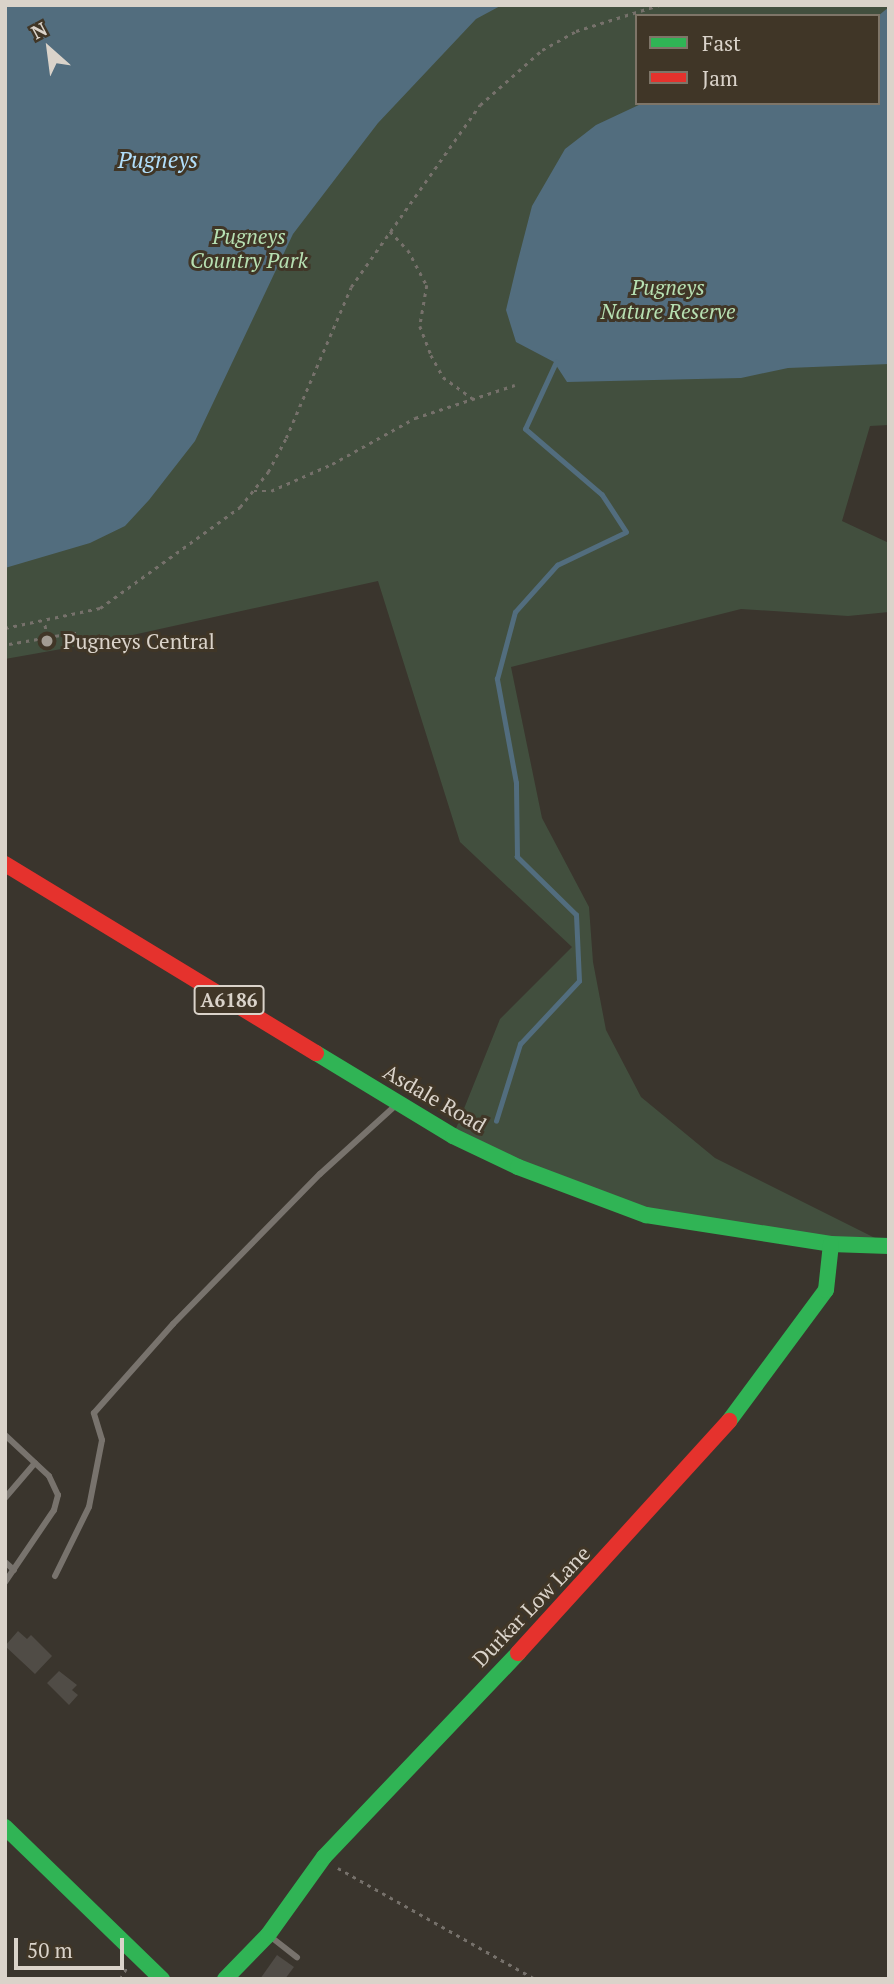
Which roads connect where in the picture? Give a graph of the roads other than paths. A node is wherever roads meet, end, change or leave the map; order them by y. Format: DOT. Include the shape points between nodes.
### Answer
graph roads {
  1 [pos="5,864"];
  2 [pos="399,1102"];
  3 [pos="831,1244"];
  4 [pos="889,1247"];
  5 [pos="5,1434"];
  6 [pos="35,1463"];
  7 [pos="5,1498"];
  8 [pos="5,1562"];
  9 [pos="14,1570"];
  10 [pos="55,1576"];
  11 [pos="5,1582"];
  12 [pos="5,1827"];
  13 [pos="268,1935"];
  14 [pos="297,1957"];
  15 [pos="162,1979"];
  16 [pos="225,1979"];
  1 -- 2 [label="street, Asdale Road / A6186"];
  2 -- 3 [label="street, Asdale Road / A6186" via="453,1136 518,1167 634,1211"];
  2 -- 10 [label="lane" via="320,1174 173,1324 94,1413 102,1440 89,1507"];
  3 -- 4 [label="street, Asdale Road / A6186"];
  3 -- 13 [label="street, Durkar Low Lane" via="826,1290 748,1399 620,1545 324,1857"];
  5 -- 6 [label="lane"];
  6 -- 7 [label="lane"];
  6 -- 9 [label="lane" via="56,1484 58,1495 54,1510"];
  8 -- 9 [label="lane"];
  9 -- 11 [label="lane"];
  12 -- 15 [label="street"];
  13 -- 14 [label="lane"];
  13 -- 16 [label="street, Durkar Low Lane"];
}
